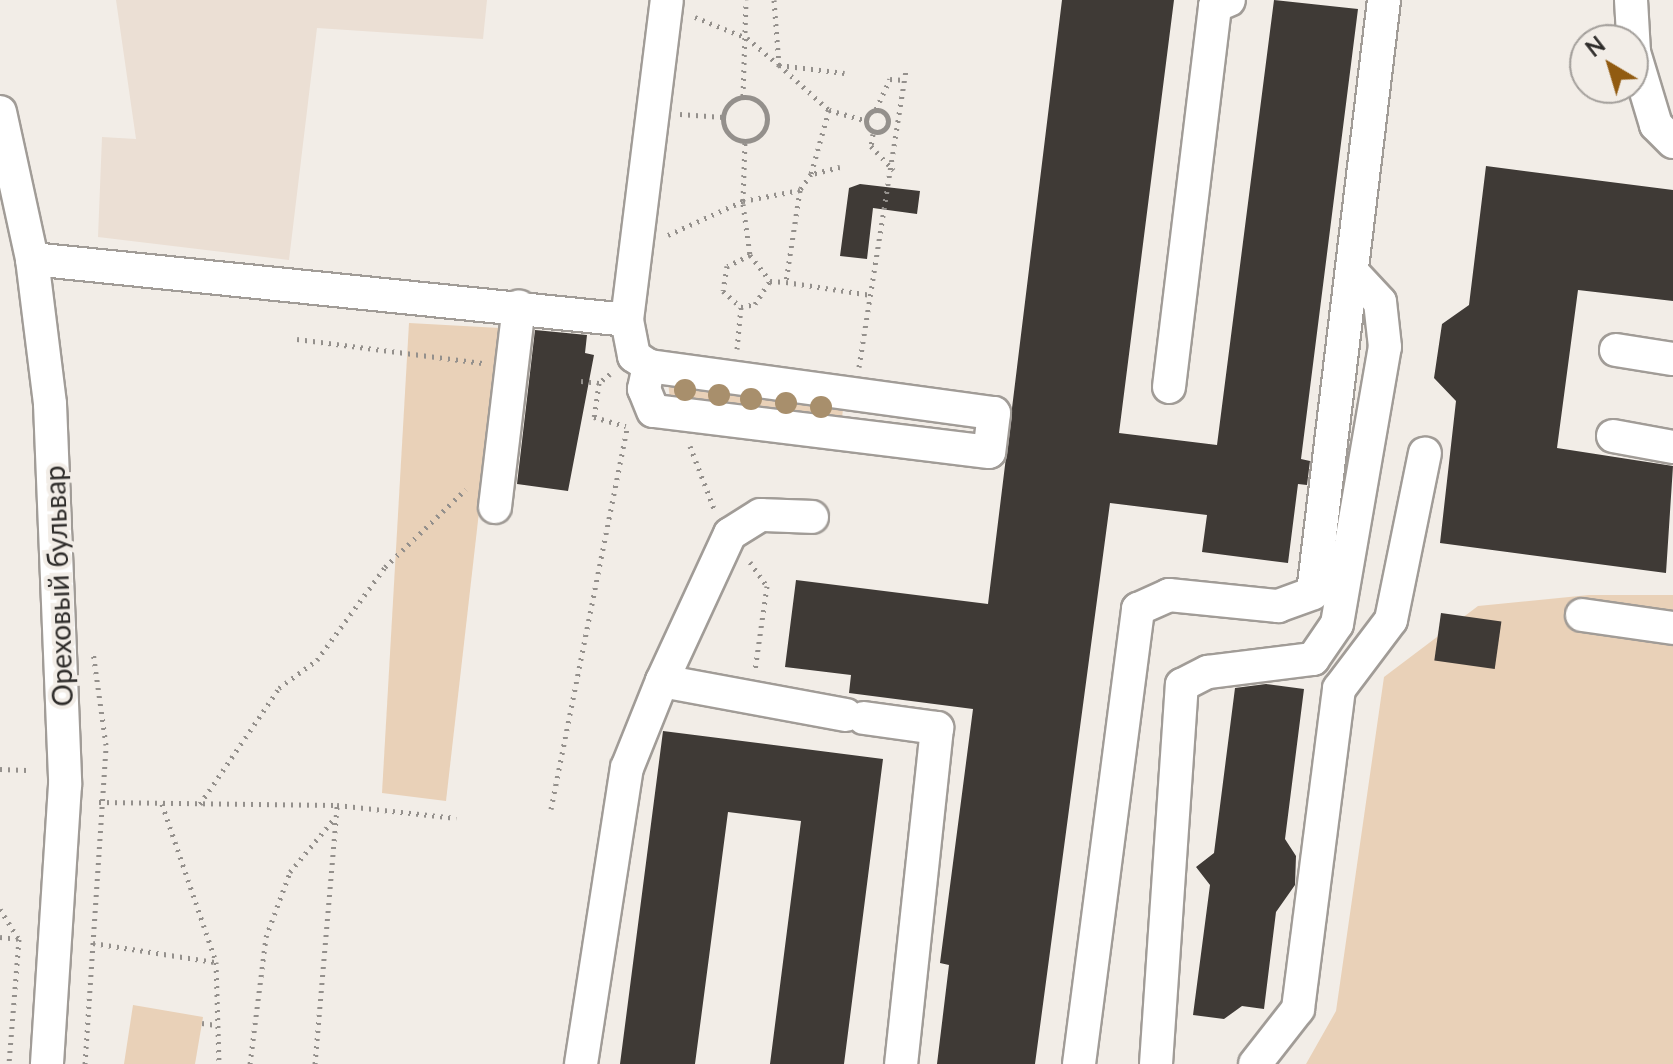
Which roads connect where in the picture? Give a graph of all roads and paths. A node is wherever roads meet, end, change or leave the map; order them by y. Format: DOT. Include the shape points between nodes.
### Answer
graph roads {
  1 [pos="746,0"];
  2 [pos="774,0"];
  3 [pos="1229,0"];
  4 [pos="1380,0"];
  5 [pos="1631,0"];
  6 [pos="675,6"];
  7 [pos="747,38"];
  8 [pos="779,65"];
  9 [pos="906,71"];
  10 [pos="845,73"];
  11 [pos="905,80"];
  12 [pos="743,96"];
  13 [pos="673,99"];
  14 [pos="876,109"];
  15 [pos="829,110"];
  16 [pos="0,112"];
  17 [pos="723,117"];
  18 [pos="867,121"];
  19 [pos="873,134"];
  20 [pos="745,142"];
  21 [pos="1673,142"];
  22 [pos="840,167"];
  23 [pos="894,170"];
  24 [pos="811,174"];
  25 [pos="800,190"];
  26 [pos="743,202"];
  27 [pos="659,224"];
  28 [pos="750,255"];
  29 [pos="32,259"];
  30 [pos="1352,272"];
  31 [pos="770,281"];
  32 [pos="786,282"];
  33 [pos="871,295"];
  34 [pos="519,306"];
  35 [pos="741,307"];
  36 [pos="627,320"];
  37 [pos="739,333"];
  38 [pos="297,339"];
  39 [pos="1616,350"];
  40 [pos="1673,359"];
  41 [pos="494,362"];
  42 [pos="649,366"];
  43 [pos="857,377"];
  44 [pos="581,381"];
  45 [pos="599,383"];
  46 [pos="1169,387"];
  47 [pos="627,426"];
  48 [pos="1613,436"];
  49 [pos="1673,447"];
  50 [pos="1425,453"];
  51 [pos="501,456"];
  52 [pos="495,507"];
  53 [pos="812,517"];
  54 [pos="1582,615"];
  55 [pos="1673,628"];
  56 [pos="90,635"];
  57 [pos="662,681"];
  58 [pos="0,769"];
  59 [pos="27,770"];
  60 [pos="99,802"];
  61 [pos="162,804"];
  62 [pos="200,804"];
  63 [pos="337,805"];
  64 [pos="551,809"];
  65 [pos="456,818"];
  66 [pos="333,820"];
  67 [pos="0,909"];
  68 [pos="0,937"];
  69 [pos="19,939"];
  70 [pos="93,943"];
  71 [pos="216,962"];
  72 [pos="202,1023"];
  73 [pos="216,1025"];
  74 [pos="9,1064"];
  75 [pos="47,1064"];
  76 [pos="85,1064"];
  77 [pos="219,1064"];
  78 [pos="250,1064"];
  79 [pos="315,1064"];
  80 [pos="581,1064"];
  81 [pos="901,1064"];
  82 [pos="1079,1064"];
  83 [pos="1156,1064"];
  84 [pos="1255,1064"];
  1 -- 7 [label="path"];
  2 -- 8 [label="path"];
  3 -- 46 [label="street" via="1215,6"];
  4 -- 30 [label="street"];
  5 -- 21 [label="street" via="1634,52 1656,125"];
  6 -- 7 [label="path"];
  6 -- 36 [label="street"];
  7 -- 8 [label="path"];
  7 -- 12 [label="path"];
  8 -- 10 [label="path"];
  8 -- 15 [label="path"];
  9 -- 11 [label="path"];
  11 -- 14 [label="path" via="890,79"];
  11 -- 23 [label="path"];
  12 -- 17 [label="path"];
  12 -- 20 [label="path" via="764,107 767,119 756,138"];
  13 -- 17 [label="path" via="672,114"];
  14 -- 18 [label="path"];
  14 -- 19 [label="path" via="887,120"];
  15 -- 18 [label="path"];
  15 -- 24 [label="path"];
  16 -- 29 [label="street, Ореховый бульвар"];
  17 -- 20 [label="path" via="728,135"];
  18 -- 19 [label="path"];
  19 -- 23 [label="path" via="871,146"];
  20 -- 26 [label="path"];
  22 -- 24 [label="path"];
  23 -- 33 [label="path"];
  24 -- 25 [label="path"];
  25 -- 26 [label="path"];
  25 -- 32 [label="path"];
  26 -- 27 [label="path" via="657,240"];
  26 -- 28 [label="path"];
  28 -- 31 [label="path"];
  28 -- 35 [label="path" via="727,266 721,281"];
  29 -- 34 [label="street"];
  29 -- 75 [label="street, Ореховый бульвар" via="50,404 65,785"];
  30 -- 82 [label="street" via="1313,593 1278,606 1169,595 1138,609"];
  30 -- 83 [label="street" via="1380,302 1385,347 1337,624 1313,659 1208,672 1182,685"];
  31 -- 32 [label="path"];
  31 -- 35 [label="path" via="755,304"];
  32 -- 33 [label="path"];
  33 -- 43 [label="path"];
  34 -- 36 [label="street"];
  34 -- 41 [label="street"];
  35 -- 37 [label="path"];
  36 -- 42 [label="street" via="634,356"];
  38 -- 41 [label="path"];
  39 -- 40 [label="street"];
  41 -- 51 [label="street"];
  42 -- 42 [label="street" via="644,389 653,411 989,452 994,413"];
  44 -- 45 [label="path"];
  47 -- 64 [label="path"];
  48 -- 49 [label="street"];
  50 -- 84 [label="street" via="1391,620 1339,689 1298,1009"];
  51 -- 52 [label="street"];
  51 -- 62 [label="path" via="385,567 317,660 279,688"];
  53 -- 57 [label="street" via="761,515 730,534"];
  54 -- 55 [label="street"];
  56 -- 60 [label="path" via="104,707"];
  57 -- 80 [label="street" via="627,768"];
  57 -- 81 [label="street" via="937,728"];
  58 -- 59 [label="path"];
  60 -- 61 [label="path"];
  60 -- 70 [label="path"];
  61 -- 62 [label="path"];
  61 -- 71 [label="path"];
  62 -- 63 [label="path"];
  63 -- 65 [label="path"];
  63 -- 66 [label="path"];
  66 -- 78 [label="path" via="290,872 266,937"];
  66 -- 79 [label="path"];
  67 -- 69 [label="path"];
  68 -- 69 [label="path"];
  69 -- 74 [label="path"];
  70 -- 71 [label="path"];
  70 -- 76 [label="path"];
  71 -- 73 [label="path"];
  72 -- 73 [label="path"];
  73 -- 77 [label="path"];
}
